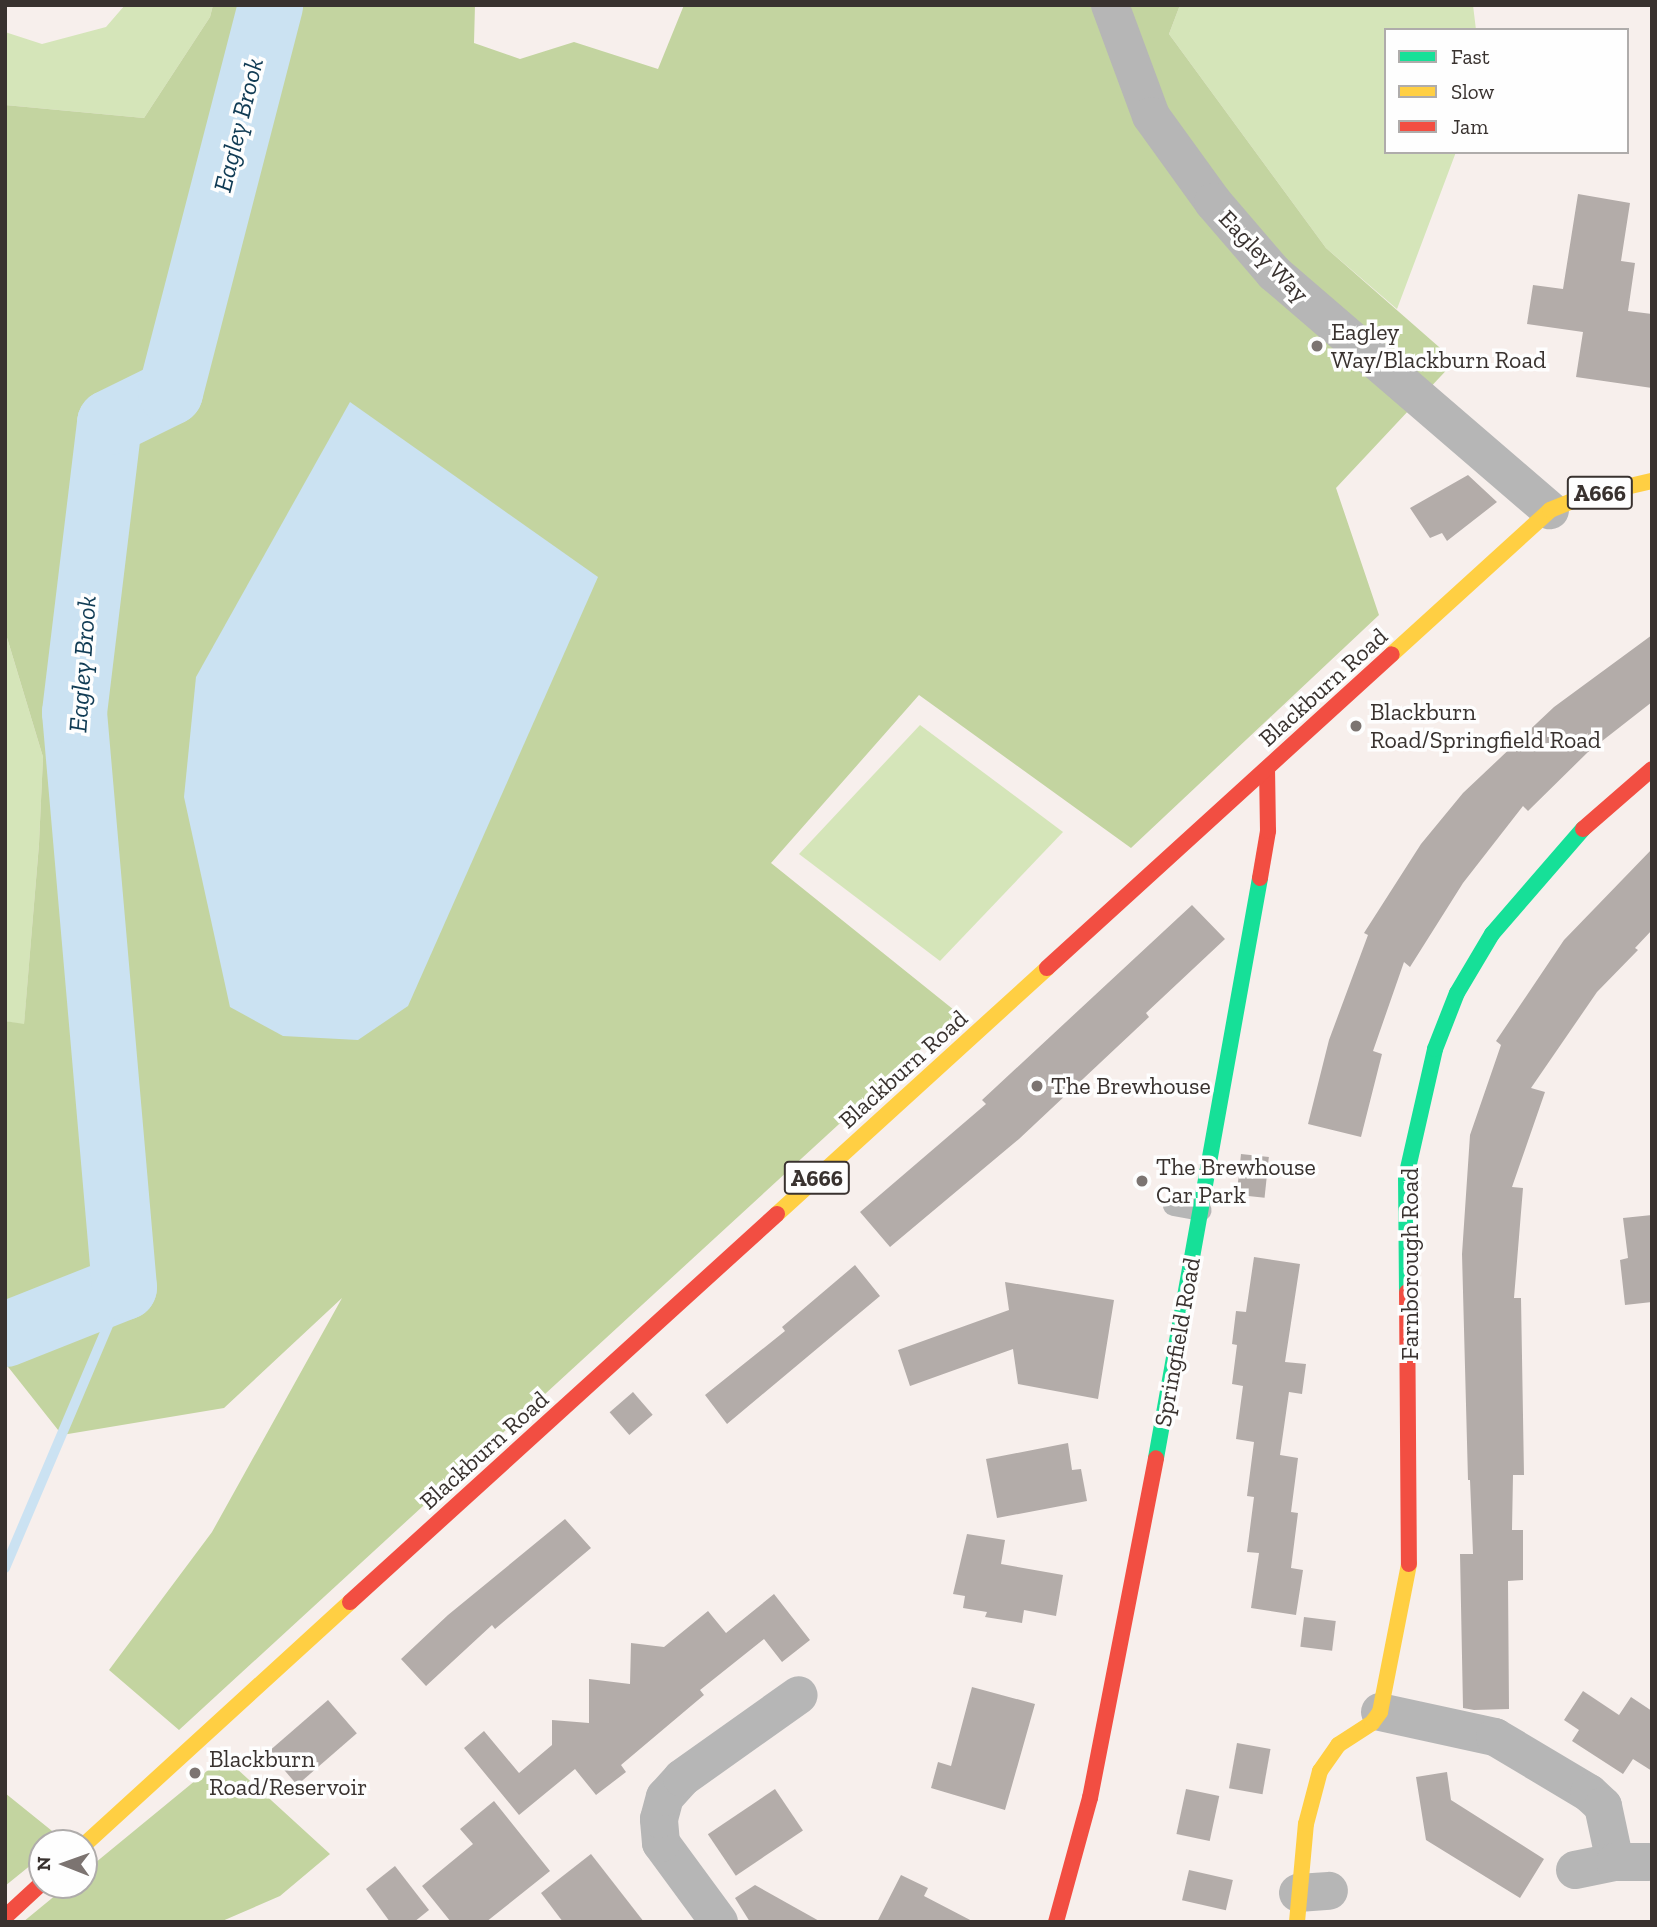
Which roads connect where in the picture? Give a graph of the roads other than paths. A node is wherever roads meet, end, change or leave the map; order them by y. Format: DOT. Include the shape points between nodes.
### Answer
graph roads {
  1 [pos="1110,5"];
  2 [pos="1652,481"];
  3 [pos="1550,510"];
  4 [pos="1267,769"];
  5 [pos="1652,769"];
  6 [pos="1173,1205"];
  7 [pos="1200,1210"];
  8 [pos="799,1695"];
  9 [pos="1380,1712"];
  10 [pos="98,1832"];
  11 [pos="1575,1870"];
  12 [pos="28,1896"];
  13 [pos="1308,1902"];
  14 [pos="1051,1913"];
  15 [pos="5,1917"];
  16 [pos="719,1922"];
  1 -- 3 [label="street, Eagley Way" via="1151,116 1213,202 1274,273"];
  2 -- 3 [label="main road, Blackburn Road / A666"];
  3 -- 4 [label="main road, Blackburn Road / A666"];
  4 -- 7 [label="main road, Springfield Road" via="1268,831"];
  4 -- 10 [label="main road, Blackburn Road / A666"];
  5 -- 9 [label="main road, Farnborough Road" via="1583,829 1492,934 1457,993 1435,1049 1406,1177 1410,1561"];
  6 -- 7 [label="lane"];
  7 -- 14 [label="main road, Springfield Road" via="1090,1798"];
  8 -- 16 [label="street" via="734,1756 682,1778 665,1797 659,1819 661,1843"];
  9 -- 11 [label="street" via="1495,1737 1589,1793 1603,1806 1632,1862"];
  9 -- 13 [label="main road" via="1372,1723 1338,1745 1320,1771 1306,1824"];
  12 -- 15 [label="main road"];
}
